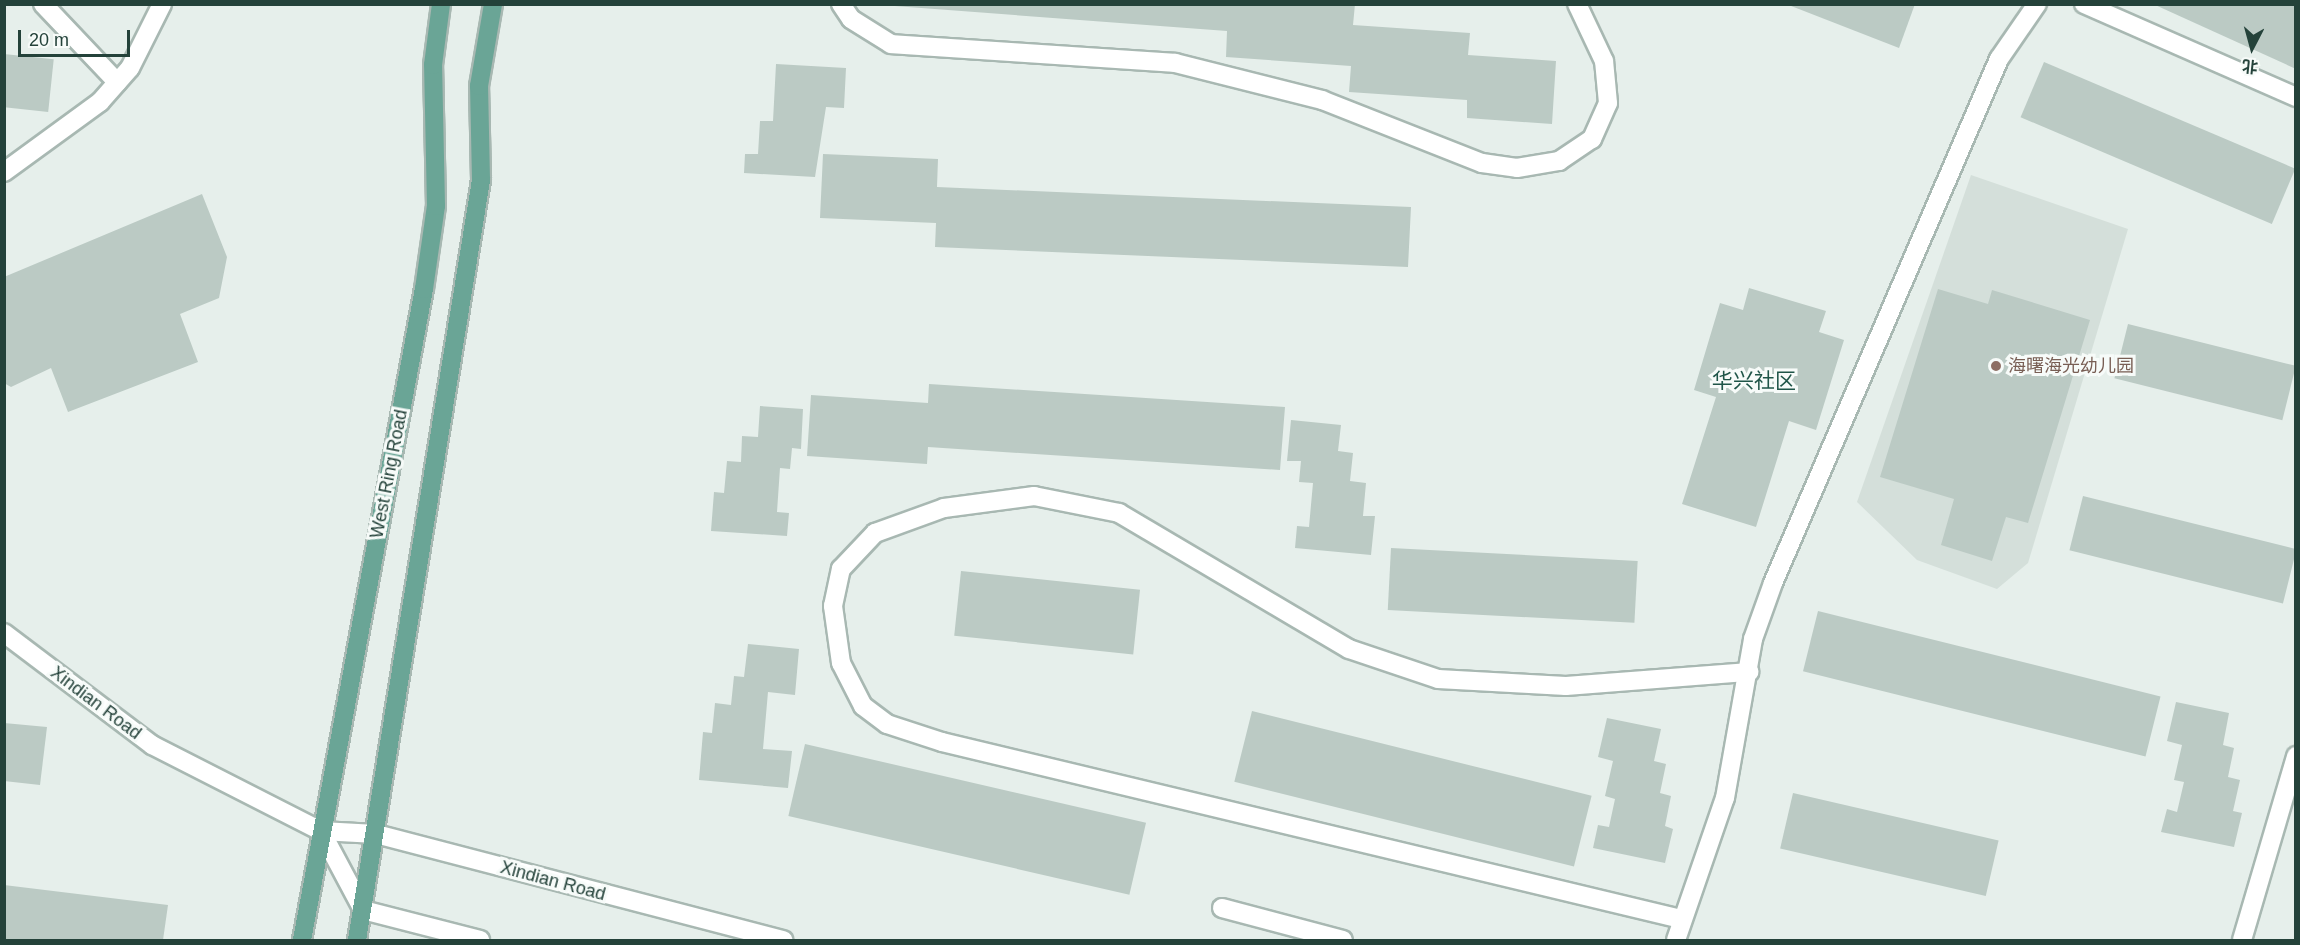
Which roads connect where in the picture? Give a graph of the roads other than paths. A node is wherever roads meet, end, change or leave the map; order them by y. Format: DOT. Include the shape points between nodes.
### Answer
graph roads {
  1 [pos="43,4"];
  2 [pos="162,4"];
  3 [pos="441,4"];
  4 [pos="492,4"];
  5 [pos="841,4"];
  6 [pos="1577,4"];
  7 [pos="2037,4"];
  8 [pos="2084,4"];
  9 [pos="117,82"];
  10 [pos="2295,96"];
  11 [pos="4,172"];
  12 [pos="4,633"];
  13 [pos="1749,672"];
  14 [pos="2295,756"];
  15 [pos="321,831"];
  16 [pos="376,834"];
  17 [pos="1222,908"];
  18 [pos="363,910"];
  19 [pos="1682,920"];
  20 [pos="302,940"];
  21 [pos="357,940"];
  22 [pos="480,940"];
  23 [pos="783,940"];
  24 [pos="1343,940"];
  25 [pos="1676,940"];
  26 [pos="2242,940"];
  1 -- 9 [label="main road"];
  2 -- 9 [label="main road" via="156,22"];
  3 -- 15 [label="main road, West Ring Road" via="433,65 436,206 426,278"];
  4 -- 16 [label="main road" via="480,86 481,180"];
  5 -- 6 [label="main road" via="851,19 891,44 1175,63 1322,100 1482,162 1517,168 1559,161 1592,140 1608,103 1604,61"];
  7 -- 13 [label="main road" via="1998,59 1773,583 1753,639"];
  8 -- 10 [label="main road"];
  9 -- 11 [label="main road" via="100,102"];
  12 -- 15 [label="main road, Xindian Road" via="152,746"];
  13 -- 19 [label="main road" via="1725,798"];
  13 -- 19 [label="main road" via="1566,686 1438,679 1349,649 1119,513 1034,496 944,508 875,533 841,569 832,606 841,663 863,706 886,724 953,745"];
  14 -- 26 [label="main road"];
  15 -- 16 [label="main road, Xindian Road"];
  15 -- 18 [label="main road"];
  15 -- 20 [label="main road, West Ring Road"];
  16 -- 18 [label="main road"];
  16 -- 23 [label="main road, Xindian Road"];
  17 -- 24 [label="main road"];
  18 -- 21 [label="main road"];
  18 -- 22 [label="main road"];
  19 -- 25 [label="main road"];
}
